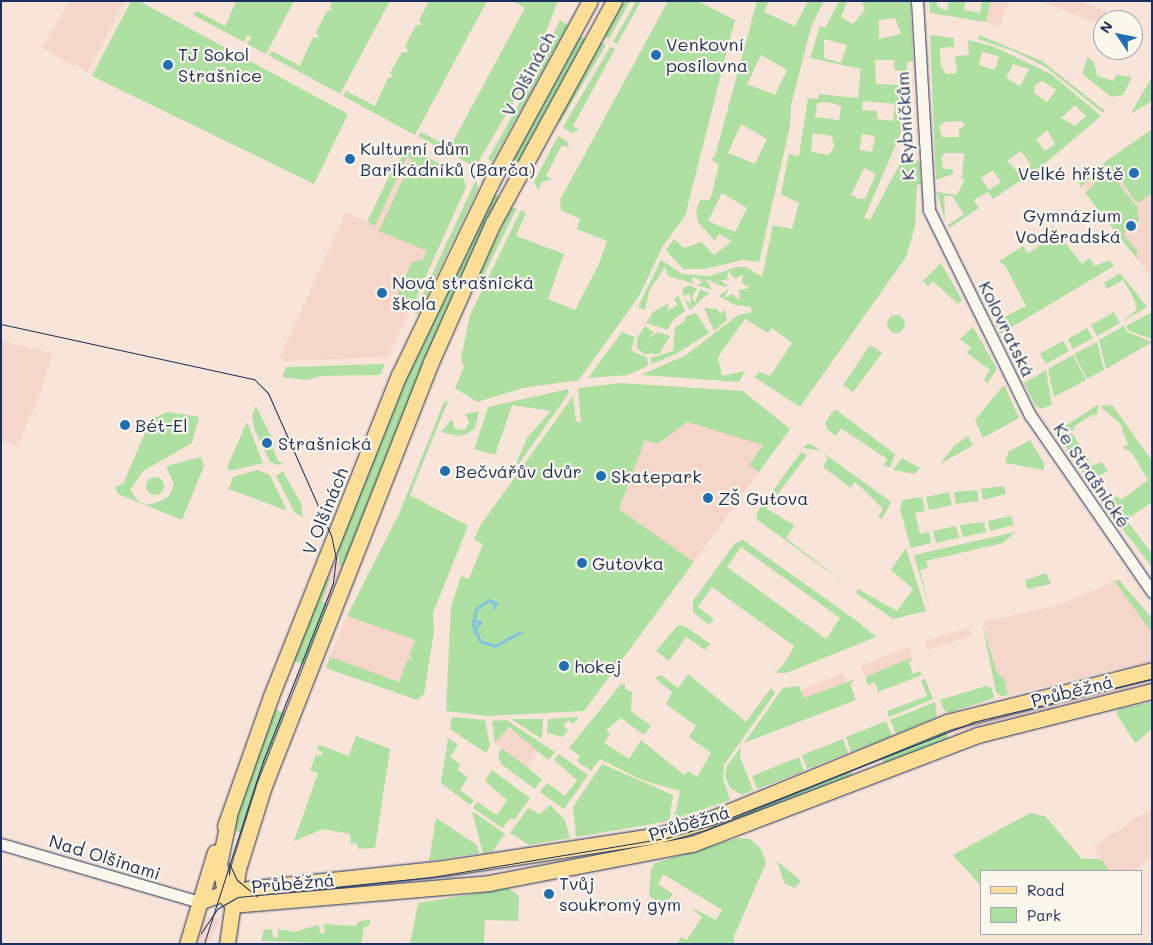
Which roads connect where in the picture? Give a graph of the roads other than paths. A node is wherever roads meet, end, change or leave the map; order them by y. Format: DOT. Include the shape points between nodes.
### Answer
graph roads {
  1 [pos="590,1"];
  2 [pos="614,1"];
  3 [pos="916,1"];
  4 [pos="946,246"];
  5 [pos="1038,427"];
  6 [pos="1152,592"];
  7 [pos="1152,670"];
  8 [pos="1152,691"];
  9 [pos="229,817"];
  10 [pos="1,844"];
  11 [pos="231,897"];
  12 [pos="199,902"];
  13 [pos="187,944"];
  14 [pos="227,944"];
  1 -- 9 [label="main road, V Olšinách" via="491,183 399,375 271,696"];
  2 -- 11 [label="main road" via="493,223 431,362 264,786"];
  3 -- 4 [label="street, K Rybníčkům" via="927,202"];
  4 -- 5 [label="street, Kolovratská"];
  5 -- 6 [label="street, Ke Strašnické"];
  7 -- 11 [label="main road, Průběžná" via="947,722 703,822 659,835"];
  8 -- 11 [label="main road, Průběžná" via="978,735 872,772 716,836 642,856 448,888"];
  9 -- 11 [label="main road" via="219,860"];
  9 -- 12 [label="main road, V Olšinách"];
  10 -- 12 [label="street, Nad Olšinami"];
  11 -- 12 [label="main road, Průběžná"];
  11 -- 14 [label="main road"];
  12 -- 13 [label="main road, V Olšinách"];
}
